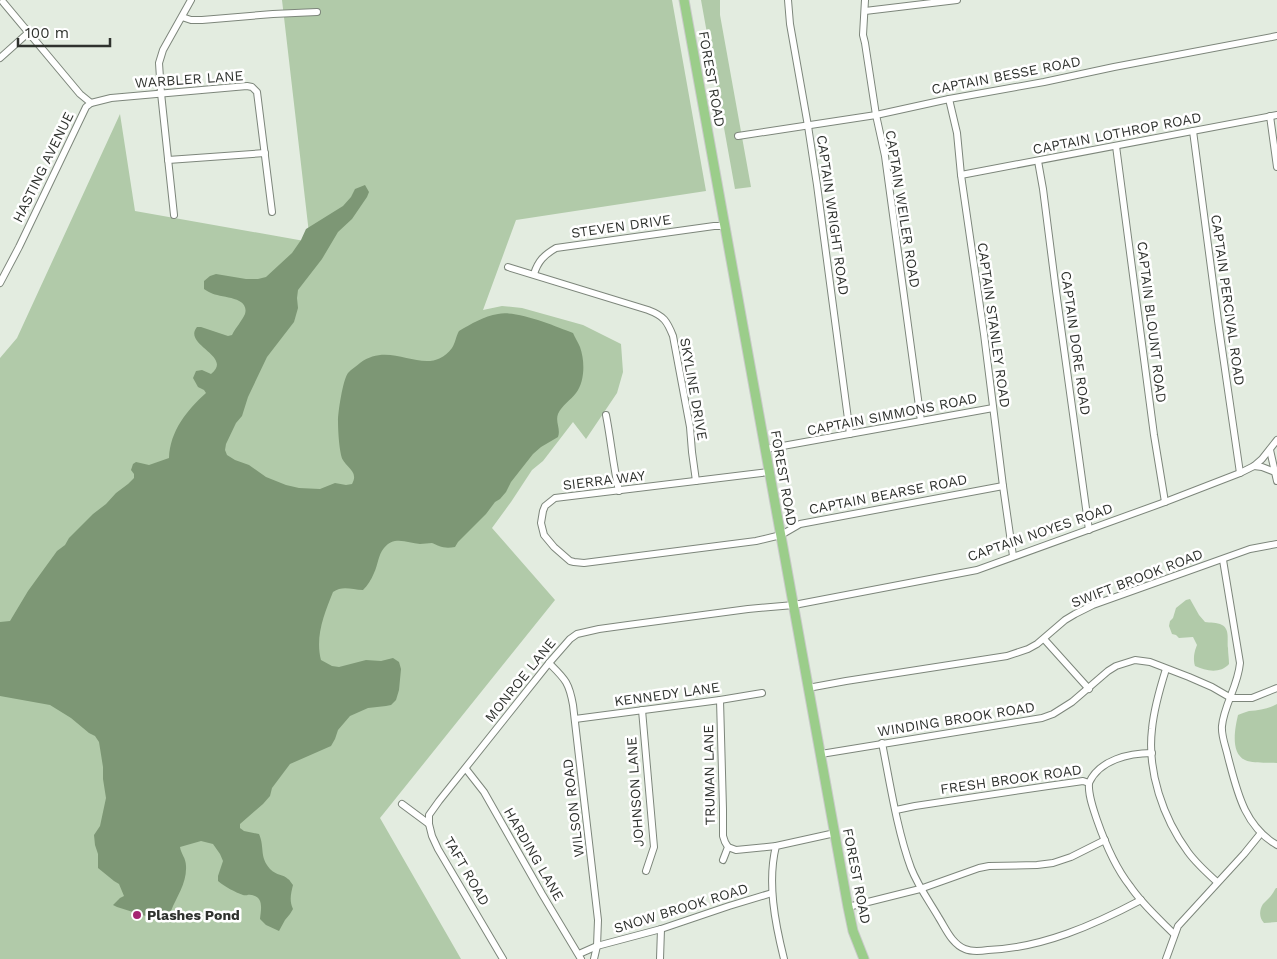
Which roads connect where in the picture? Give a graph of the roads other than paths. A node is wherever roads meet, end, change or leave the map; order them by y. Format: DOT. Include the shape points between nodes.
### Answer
graph roads {
  1 [pos="192,0"];
  2 [pos="684,0"];
  3 [pos="788,0"];
  4 [pos="865,0"];
  5 [pos="957,0"];
  6 [pos="3,2"];
  7 [pos="865,11"];
  8 [pos="317,12"];
  9 [pos="182,17"];
  10 [pos="28,33"];
  11 [pos="1277,36"];
  12 [pos="0,58"];
  13 [pos="161,93"];
  14 [pos="949,99"];
  15 [pos="91,103"];
  16 [pos="876,115"];
  17 [pos="1274,115"];
  18 [pos="808,126"];
  19 [pos="1193,131"];
  20 [pos="738,136"];
  21 [pos="1116,146"];
  22 [pos="265,153"];
  23 [pos="168,160"];
  24 [pos="1038,161"];
  25 [pos="1277,167"];
  26 [pos="961,175"];
  27 [pos="272,212"];
  28 [pos="174,215"];
  29 [pos="725,226"];
  30 [pos="508,267"];
  31 [pos="534,274"];
  32 [pos="0,283"];
  33 [pos="993,408"];
  34 [pos="606,415"];
  35 [pos="921,421"];
  36 [pos="850,434"];
  37 [pos="1277,440"];
  38 [pos="766,449"];
  39 [pos="1270,450"];
  40 [pos="1254,466"];
  41 [pos="769,472"];
  42 [pos="1240,472"];
  43 [pos="1276,472"];
  44 [pos="696,481"];
  45 [pos="1277,481"];
  46 [pos="1003,486"];
  47 [pos="619,491"];
  48 [pos="1165,502"];
  49 [pos="1089,530"];
  50 [pos="781,534"];
  51 [pos="1277,544"];
  52 [pos="1013,556"];
  53 [pos="1223,560"];
  54 [pos="794,605"];
  55 [pos="1044,639"];
  56 [pos="549,662"];
  57 [pos="1166,668"];
  58 [pos="808,688"];
  59 [pos="1277,688"];
  60 [pos="1089,689"];
  61 [pos="762,693"];
  62 [pos="1231,698"];
  63 [pos="720,700"];
  64 [pos="642,710"];
  65 [pos="575,719"];
  66 [pos="882,743"];
  67 [pos="1152,753"];
  68 [pos="821,754"];
  69 [pos="466,768"];
  70 [pos="1089,783"];
  71 [pos="402,804"];
  72 [pos="896,810"];
  73 [pos="429,824"];
  74 [pos="835,833"];
  75 [pos="1261,833"];
  76 [pos="1105,840"];
  77 [pos="1277,845"];
  78 [pos="776,846"];
  79 [pos="728,847"];
  80 [pos="724,860"];
  81 [pos="646,871"];
  82 [pos="1217,882"];
  83 [pos="920,889"];
  84 [pos="772,893"];
  85 [pos="1141,900"];
  86 [pos="848,907"];
  87 [pos="661,929"];
  88 [pos="1174,934"];
  89 [pos="597,946"];
  90 [pos="580,956"];
  91 [pos="503,959"];
  92 [pos="594,959"];
  93 [pos="660,959"];
  94 [pos="784,959"];
  95 [pos="864,959"];
  96 [pos="1166,959"];
  1 -- 9 [label="street"];
  2 -- 29 [label="main road, FOREST ROAD"];
  3 -- 18 [label="street, CAPTAIN WRIGHT ROAD"];
  4 -- 7 [label="street, CAPTAIN WEILER ROAD"];
  5 -- 7 [label="street"];
  6 -- 10 [label="street, HASTING AVENUE"];
  7 -- 16 [label="street, CAPTAIN WEILER ROAD" via="864,35"];
  8 -- 9 [label="street" via="202,20"];
  9 -- 13 [label="street" via="160,57"];
  10 -- 12 [label="street"];
  10 -- 15 [label="street, HASTING AVENUE"];
  11 -- 14 [label="street, CAPTAIN BESSE ROAD"];
  13 -- 15 [label="street, WARBLER LANE"];
  13 -- 22 [label="street, WARBLER LANE" via="252,87 257,92"];
  13 -- 23 [label="street"];
  14 -- 16 [label="street, CAPTAIN BESSE ROAD"];
  14 -- 26 [label="street, CAPTAIN STANLEY ROAD" via="957,133"];
  15 -- 32 [label="street, HASTING AVENUE" via="86,107"];
  16 -- 18 [label="street, CAPTAIN BESSE ROAD"];
  16 -- 35 [label="street, CAPTAIN WEILER ROAD" via="885,156"];
  17 -- 19 [label="street, CAPTAIN LOTHROP ROAD"];
  17 -- 25 [label="street"];
  18 -- 20 [label="street, CAPTAIN BESSE ROAD"];
  18 -- 36 [label="street, CAPTAIN WRIGHT ROAD"];
  19 -- 21 [label="street, CAPTAIN LOTHROP ROAD"];
  19 -- 42 [label="street, CAPTAIN PERCIVAL ROAD"];
  21 -- 24 [label="street, CAPTAIN LOTHROP ROAD"];
  21 -- 48 [label="street, CAPTAIN BLOUNT ROAD"];
  22 -- 23 [label="street"];
  22 -- 27 [label="street, WARBLER LANE"];
  23 -- 28 [label="street"];
  24 -- 26 [label="street, CAPTAIN LOTHROP ROAD"];
  24 -- 49 [label="street, CAPTAIN DORE ROAD"];
  26 -- 33 [label="street, CAPTAIN STANLEY ROAD"];
  29 -- 31 [label="street, STEVEN DRIVE" via="556,248 540,261"];
  29 -- 38 [label="main road, FOREST ROAD"];
  30 -- 31 [label="street, SKYLINE DRIVE"];
  31 -- 44 [label="street, SKYLINE DRIVE" via="664,318 673,336 690,427"];
  33 -- 35 [label="street, CAPTAIN SIMMONS ROAD"];
  33 -- 46 [label="street, CAPTAIN STANLEY ROAD"];
  34 -- 47 [label="street"];
  35 -- 36 [label="street, CAPTAIN SIMMONS ROAD"];
  36 -- 38 [label="street, CAPTAIN SIMMONS ROAD"];
  37 -- 39 [label="street, CAPTAIN NOYES ROAD"];
  38 -- 41 [label="main road, FOREST ROAD"];
  39 -- 40 [label="street, CAPTAIN NOYES ROAD"];
  39 -- 43 [label="street"];
  40 -- 42 [label="street, CAPTAIN NOYES ROAD"];
  40 -- 43 [label="street"];
  41 -- 44 [label="street, SIERRA WAY"];
  41 -- 50 [label="main road, FOREST ROAD"];
  42 -- 48 [label="street, CAPTAIN NOYES ROAD"];
  43 -- 45 [label="street"];
  44 -- 47 [label="street, SIERRA WAY"];
  46 -- 50 [label="street, CAPTAIN BEARSE ROAD" via="800,524"];
  46 -- 52 [label="street, CAPTAIN STANLEY ROAD"];
  47 -- 50 [label="street, SIERRA WAY" via="555,498 548,502 541,523 544,535 570,561 584,563 756,541"];
  48 -- 49 [label="street, CAPTAIN NOYES ROAD"];
  49 -- 52 [label="street, CAPTAIN NOYES ROAD"];
  50 -- 54 [label="main road, FOREST ROAD"];
  51 -- 53 [label="street, SWIFT BROOK ROAD" via="1250,549"];
  52 -- 54 [label="street, CAPTAIN NOYES ROAD" via="977,570"];
  53 -- 55 [label="street, SWIFT BROOK ROAD" via="1093,605 1065,620"];
  53 -- 62 [label="street" via="1240,663"];
  54 -- 56 [label="street, MONROE LANE" via="585,632 570,639"];
  54 -- 58 [label="main road, FOREST ROAD"];
  55 -- 58 [label="street, SWIFT BROOK ROAD" via="1007,656"];
  55 -- 60 [label="street"];
  56 -- 65 [label="street, WILSON ROAD" via="570,687"];
  56 -- 69 [label="street, MONROE LANE"];
  57 -- 60 [label="street, WINDING BROOK ROAD" via="1135,660 1108,671"];
  57 -- 62 [label="street, WINDING BROOK ROAD"];
  57 -- 67 [label="street" via="1153,718"];
  58 -- 68 [label="main road, FOREST ROAD"];
  59 -- 62 [label="street" via="1252,698"];
  60 -- 66 [label="street, WINDING BROOK ROAD" via="1061,710 1042,718"];
  61 -- 63 [label="street, KENNEDY LANE"];
  62 -- 75 [label="street" via="1222,726 1224,740 1245,812"];
  63 -- 64 [label="street, KENNEDY LANE"];
  63 -- 79 [label="street, TRUMAN LANE" via="723,836"];
  64 -- 65 [label="street, KENNEDY LANE"];
  64 -- 81 [label="street, JOHNSON LANE" via="654,847"];
  65 -- 89 [label="street, WILSON ROAD" via="598,913"];
  66 -- 68 [label="street, WINDING BROOK ROAD"];
  66 -- 72 [label="street"];
  67 -- 70 [label="street, FRESH BROOK ROAD" via="1130,754 1114,760 1100,769"];
  67 -- 82 [label="street" via="1156,787 1176,834 1188,853"];
  68 -- 74 [label="main road, FOREST ROAD"];
  69 -- 73 [label="street, MONROE LANE" via="431,812"];
  69 -- 90 [label="street, HARDING LANE" via="484,792"];
  70 -- 72 [label="street, FRESH BROOK ROAD" via="1083,781"];
  70 -- 76 [label="street"];
  71 -- 73 [label="street"];
  72 -- 83 [label="street" via="904,846"];
  73 -- 91 [label="street, TAFT ROAD" via="438,849"];
  74 -- 78 [label="street"];
  74 -- 86 [label="main road, FOREST ROAD"];
  75 -- 77 [label="street"];
  75 -- 82 [label="street"];
  76 -- 83 [label="street" via="1053,863 979,868"];
  76 -- 85 [label="street" via="1119,870"];
  78 -- 79 [label="street" via="736,850"];
  78 -- 84 [label="street"];
  79 -- 80 [label="street, TRUMAN LANE"];
  82 -- 88 [label="street"];
  83 -- 85 [label="street" via="951,937 966,949 978,951 1046,941"];
  83 -- 86 [label="street"];
  84 -- 87 [label="street, SNOW BROOK ROAD"];
  84 -- 94 [label="street"];
  85 -- 88 [label="street"];
  86 -- 95 [label="main road, FOREST ROAD"];
  87 -- 89 [label="street, SNOW BROOK ROAD"];
  87 -- 93 [label="street"];
  88 -- 96 [label="street"];
  89 -- 90 [label="street, HARDING LANE"];
  89 -- 92 [label="street, WILSON ROAD"];
}
